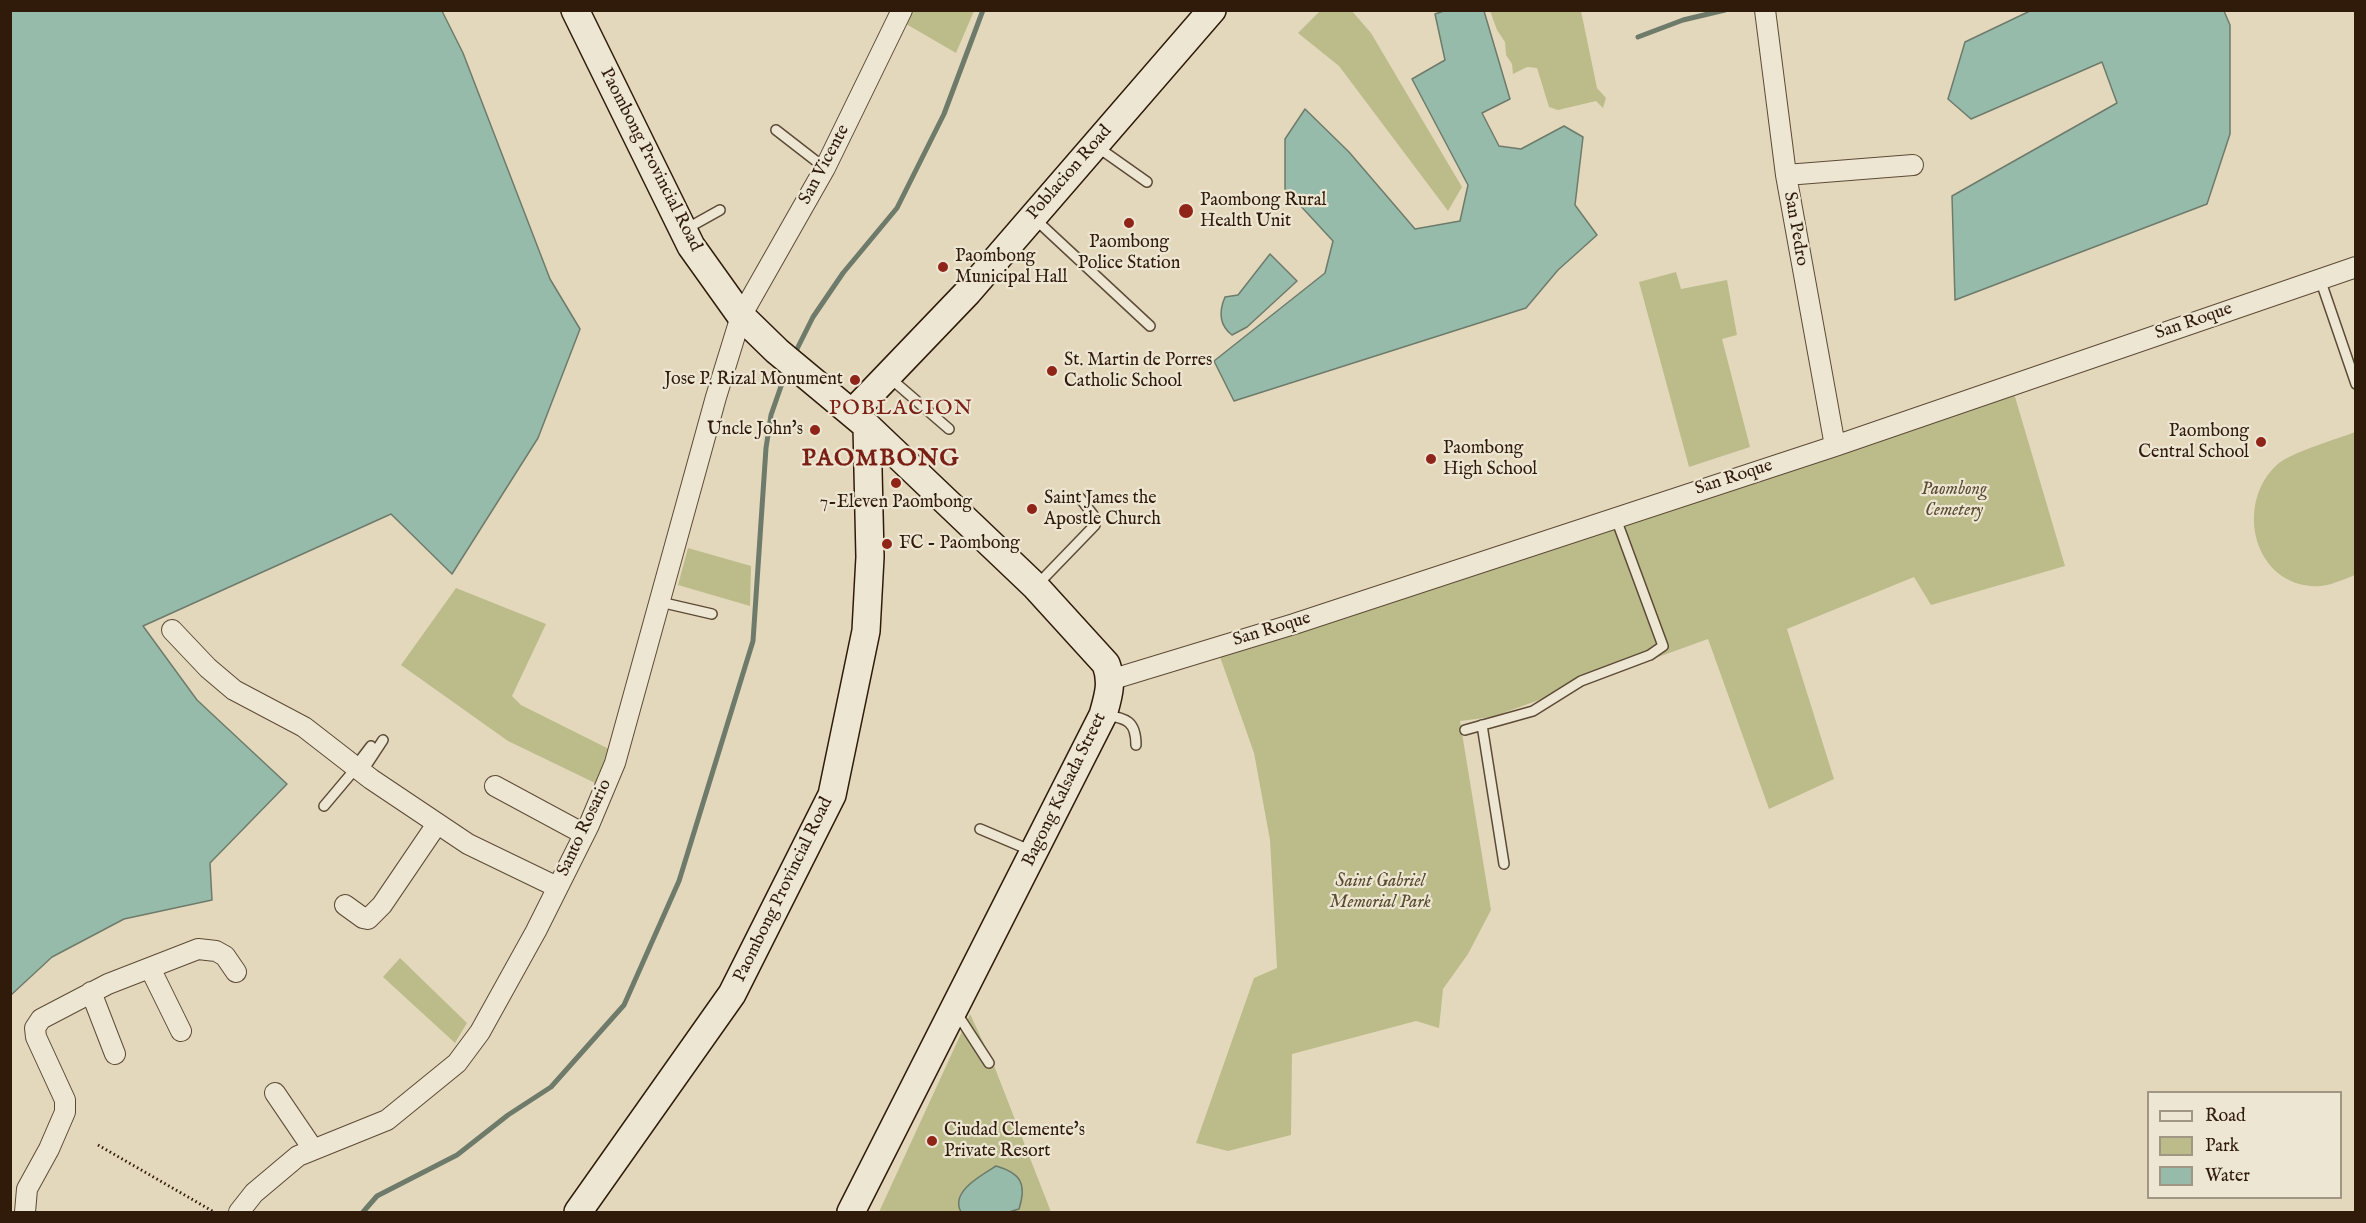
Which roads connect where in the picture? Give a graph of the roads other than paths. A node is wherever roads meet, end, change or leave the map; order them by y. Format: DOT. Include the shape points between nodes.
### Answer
graph roads {
  1 [pos="575,10"];
  2 [pos="902,10"];
  3 [pos="1212,10"];
  4 [pos="1765,10"];
  5 [pos="776,130"];
  6 [pos="1094,144"];
  7 [pos="1913,165"];
  8 [pos="825,168"];
  9 [pos="1786,176"];
  10 [pos="1147,182"];
  11 [pos="720,210"];
  12 [pos="1032,216"];
  13 [pos="684,230"];
  14 [pos="2355,267"];
  15 [pos="2320,279"];
  16 [pos="741,316"];
  17 [pos="1150,327"];
  18 [pos="888,376"];
  19 [pos="2355,384"];
  20 [pos="860,420"];
  21 [pos="949,429"];
  22 [pos="1835,446"];
  23 [pos="1080,498"];
  24 [pos="1615,516"];
  25 [pos="1035,586"];
  26 [pos="660,602"];
  27 [pos="712,614"];
  28 [pos="172,630"];
  29 [pos="1110,680"];
  30 [pos="1103,715"];
  31 [pos="1482,725"];
  32 [pos="1465,730"];
  33 [pos="383,740"];
  34 [pos="1136,745"];
  35 [pos="371,746"];
  36 [pos="358,769"];
  37 [pos="495,786"];
  38 [pos="324,806"];
  39 [pos="437,824"];
  40 [pos="980,829"];
  41 [pos="584,834"];
  42 [pos="1035,852"];
  43 [pos="1504,864"];
  44 [pos="557,887"];
  45 [pos="345,905"];
  46 [pos="150,968"];
  47 [pos="236,972"];
  48 [pos="91,993"];
  49 [pos="954,1009"];
  50 [pos="181,1031"];
  51 [pos="115,1054"];
  52 [pos="989,1063"];
  53 [pos="275,1093"];
  54 [pos="313,1149"];
  55 [pos="25,1212"];
  56 [pos="239,1212"];
  57 [pos="578,1212"];
  58 [pos="851,1212"];
  1 -- 13 [label="main road, Paombong Provincial Road"];
  2 -- 8 [label="street, San Vicente"];
  3 -- 6 [label="main road, Poblacion Road"];
  4 -- 9 [label="street, San Pedro"];
  5 -- 8 [label="lane"];
  6 -- 10 [label="lane"];
  6 -- 12 [label="main road, Poblacion Road"];
  7 -- 9 [label="street"];
  8 -- 16 [label="street, San Vicente"];
  9 -- 22 [label="street, San Pedro"];
  11 -- 13 [label="lane"];
  12 -- 17 [label="lane"];
  12 -- 18 [label="main road, Poblacion Road" via="968,292"];
  13 -- 16 [label="main road, Paombong Provincial Road"];
  14 -- 15 [label="street, San Roque"];
  15 -- 19 [label="lane"];
  15 -- 22 [label="street, San Roque"];
  16 -- 20 [label="main road, Paombong Provincial Road"];
  16 -- 26 [label="street, Santo Rosario"];
  18 -- 20 [label="main road, Poblacion Road"];
  18 -- 21 [label="lane"];
  20 -- 25 [label="main road"];
  20 -- 57 [label="main road, Paombong Provincial Road" via="870,557 866,631 832,795 732,994"];
  22 -- 24 [label="street, San Roque"];
  23 -- 25 [label="lane" via="1094,516 1095,525"];
  24 -- 29 [label="street, San Roque" via="1294,624"];
  24 -- 31 [label="lane" via="1663,646 1650,655 1581,681 1533,711"];
  25 -- 29 [label="main road" via="1106,664"];
  26 -- 27 [label="lane"];
  26 -- 41 [label="street, Santo Rosario" via="615,763"];
  28 -- 36 [label="street" via="234,690 304,727"];
  29 -- 30 [label="main road, Bagong Kalsada Street"];
  30 -- 34 [label="lane" via="1129,721 1134,726"];
  30 -- 42 [label="main road, Bagong Kalsada Street"];
  31 -- 32 [label="lane"];
  31 -- 43 [label="lane"];
  33 -- 36 [label="lane"];
  35 -- 36 [label="lane"];
  36 -- 38 [label="lane"];
  36 -- 39 [label="street"];
  37 -- 41 [label="street"];
  39 -- 44 [label="street" via="468,844"];
  39 -- 45 [label="street" via="382,905 368,919"];
  40 -- 42 [label="lane"];
  41 -- 44 [label="street, Santo Rosario"];
  42 -- 49 [label="main road, Bagong Kalsada Street"];
  44 -- 54 [label="street, Santo Rosario" via="480,1032 457,1063 387,1120"];
  46 -- 47 [label="street" via="209,948 225,956"];
  46 -- 48 [label="street"];
  46 -- 50 [label="street"];
  48 -- 51 [label="street"];
  48 -- 55 [label="street" via="41,1019 35,1028 65,1100 65,1112 27,1189"];
  49 -- 52 [label="lane"];
  49 -- 58 [label="main road, Bagong Kalsada Street"];
  53 -- 54 [label="street"];
  54 -- 56 [label="street, Santo Rosario" via="266,1181"];
}
